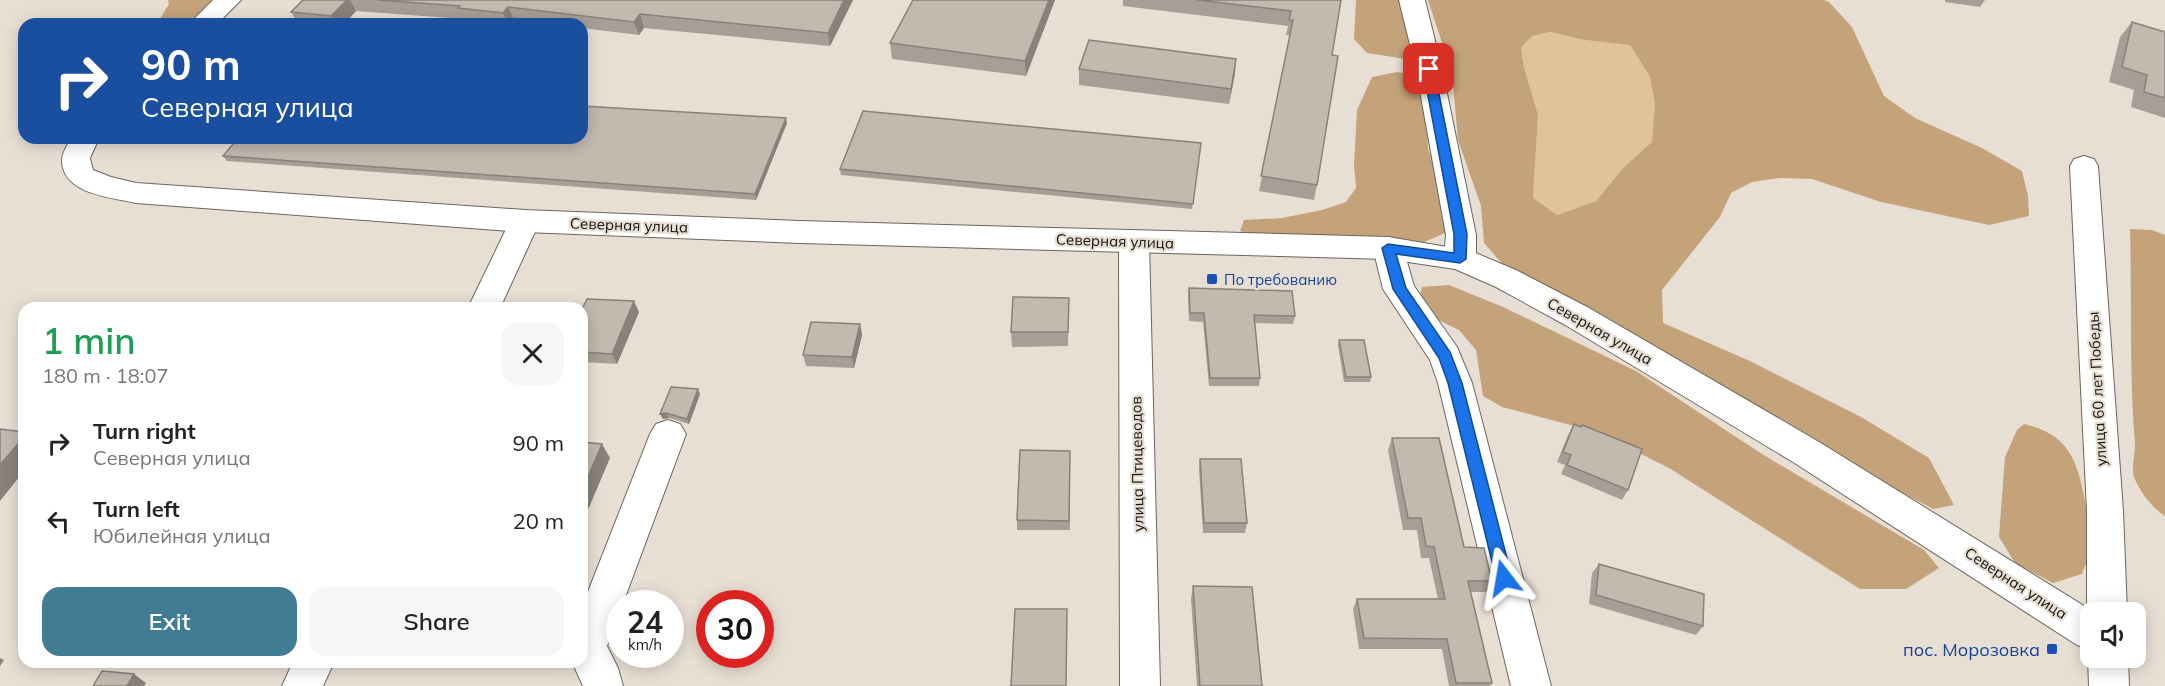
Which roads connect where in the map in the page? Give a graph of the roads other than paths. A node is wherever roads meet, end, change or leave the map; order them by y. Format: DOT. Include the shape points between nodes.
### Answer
graph roads {
  1 [pos="228,0"];
  2 [pos="1412,0"];
  3 [pos="208,18"];
  4 [pos="82,144"];
  5 [pos="2084,166"];
  6 [pos="525,221"];
  7 [pos="1134,242"];
  8 [pos="1388,248"];
  9 [pos="1460,259"];
  10 [pos="487,302"];
  11 [pos="668,434"];
  12 [pos="2106,602"];
  13 [pos="2080,625"];
  14 [pos="588,643"];
  15 [pos="588,651"];
  16 [pos="311,668"];
  17 [pos="2108,668"];
  18 [pos="302,686"];
  19 [pos="603,686"];
  20 [pos="1140,686"];
  21 [pos="1531,686"];
  22 [pos="2109,686"];
  1 -- 3 [label="street"];
  2 -- 9 [label="street" via="1461,234"];
  4 -- 6 [label="street, Северная улица" via="76,158 80,176 136,193"];
  5 -- 12 [label="street, улица 60 лет Победы" via="2105,511"];
  6 -- 7 [label="street, Северная улица"];
  6 -- 10 [label="street"];
  7 -- 8 [label="street, Северная улица"];
  7 -- 20 [label="street, улица Птицеводов"];
  8 -- 9 [label="street, Северная улица"];
  8 -- 21 [label="street" via="1399,289 1445,356 1455,383"];
  9 -- 13 [label="street, Северная улица" via="1507,279 1697,388 1944,537"];
  11 -- 14 [label="street"];
  15 -- 19 [label="street"];
  16 -- 18 [label="street"];
  17 -- 22 [label="street"];
}
